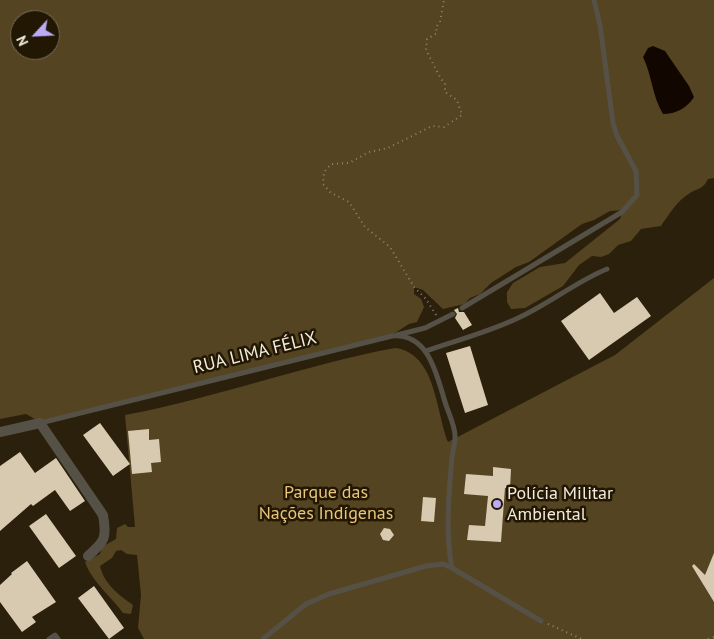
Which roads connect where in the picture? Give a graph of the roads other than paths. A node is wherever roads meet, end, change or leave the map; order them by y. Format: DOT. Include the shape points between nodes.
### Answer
graph roads {
  1 [pos="594,0"];
  2 [pos="607,270"];
  3 [pos="462,308"];
  4 [pos="453,314"];
  5 [pos="392,336"];
  6 [pos="426,351"];
  7 [pos="40,423"];
  8 [pos="0,432"];
  9 [pos="88,556"];
  10 [pos="452,568"];
  11 [pos="541,621"];
  12 [pos="49,639"];
  13 [pos="58,639"];
  14 [pos="263,639"];
  1 -- 3 [label="lane" via="613,124 636,171 637,195 622,212"];
  2 -- 6 [label="lane" via="515,320"];
  4 -- 5 [label="lane" via="440,322"];
  5 -- 6 [label="lane, RUA LIMA FÉLIX" via="414,340"];
  5 -- 7 [label="lane, RUA LIMA FÉLIX"];
  6 -- 10 [label="lane" via="456,437 452,456 449,542"];
  7 -- 8 [label="street, RUA LIMA FÉLIX"];
  7 -- 9 [label="street" via="103,515 106,532 102,544"];
  10 -- 11 [label="lane"];
  10 -- 14 [label="lane" via="443,564 426,566 330,594 306,604"];
  12 -- 13 [label="lane" via="55,635"];
}
